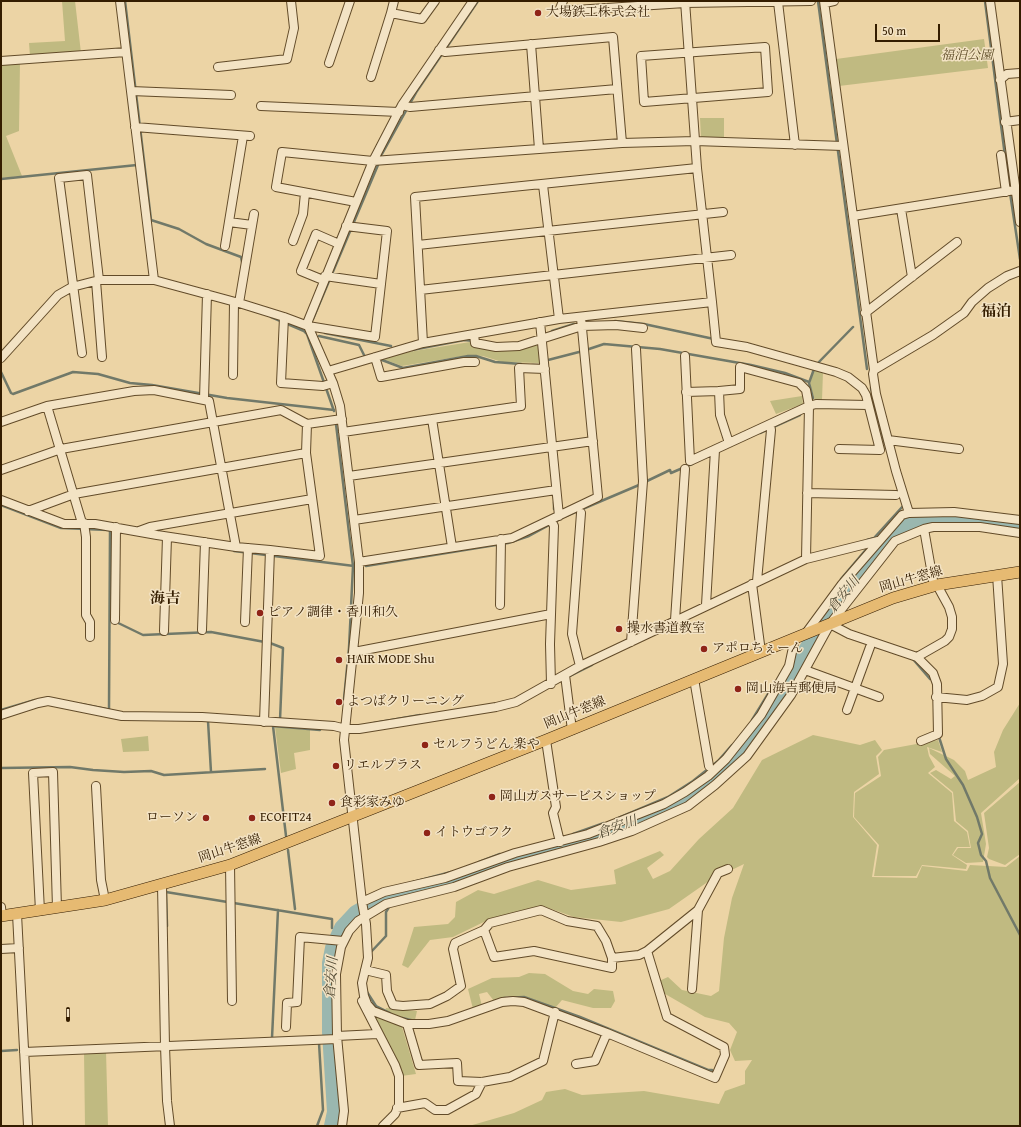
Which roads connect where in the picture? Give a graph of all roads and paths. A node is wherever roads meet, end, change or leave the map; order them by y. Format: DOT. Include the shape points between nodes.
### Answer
graph roads {
  1 [pos="120,1"];
  2 [pos="291,1"];
  3 [pos="350,1"];
  4 [pos="394,1"];
  5 [pos="435,1"];
  6 [pos="473,1"];
  7 [pos="563,1"];
  8 [pos="811,1"];
  9 [pos="834,1"];
  10 [pos="990,1"];
  11 [pos="685,2"];
  12 [pos="778,2"];
  13 [pos="825,2"];
  14 [pos="391,13"];
  15 [pos="531,44"];
  16 [pos="442,51"];
  17 [pos="126,52"];
  18 [pos="689,52"];
  19 [pos="1,61"];
  20 [pos="329,63"];
  21 [pos="218,67"];
  22 [pos="1020,72"];
  23 [pos="370,77"];
  24 [pos="1000,80"];
  25 [pos="617,89"];
  26 [pos="135,91"];
  27 [pos="231,95"];
  28 [pos="535,96"];
  29 [pos="692,97"];
  30 [pos="262,106"];
  31 [pos="404,108"];
  32 [pos="1020,120"];
  33 [pos="1005,122"];
  34 [pos="139,127"];
  35 [pos="695,141"];
  36 [pos="622,144"];
  37 [pos="795,145"];
  38 [pos="840,146"];
  39 [pos="539,149"];
  40 [pos="1001,155"];
  41 [pos="373,161"];
  42 [pos="697,168"];
  43 [pos="543,185"];
  44 [pos="305,193"];
  45 [pos="1013,193"];
  46 [pos="356,202"];
  47 [pos="901,209"];
  48 [pos="723,212"];
  49 [pos="254,214"];
  50 [pos="702,214"];
  51 [pos="853,216"];
  52 [pos="229,222"];
  53 [pos="1020,222"];
  54 [pos="252,225"];
  55 [pos="350,226"];
  56 [pos="548,231"];
  57 [pos="293,241"];
  58 [pos="957,242"];
  59 [pos="338,244"];
  60 [pos="418,245"];
  61 [pos="225,246"];
  62 [pos="731,255"];
  63 [pos="707,258"];
  64 [pos="1020,271"];
  65 [pos="554,274"];
  66 [pos="327,278"];
  67 [pos="912,278"];
  68 [pos="154,280"];
  69 [pos="98,281"];
  70 [pos="381,284"];
  71 [pos="72,286"];
  72 [pos="420,290"];
  73 [pos="207,294"];
  74 [pos="236,302"];
  75 [pos="712,302"];
  76 [pos="865,313"];
  77 [pos="559,319"];
  78 [pos="284,320"];
  79 [pos="540,322"];
  80 [pos="582,322"];
  81 [pos="308,326"];
  82 [pos="643,328"];
  83 [pos="542,337"];
  84 [pos="474,338"];
  85 [pos="423,343"];
  86 [pos="636,349"];
  87 [pos="82,353"];
  88 [pos="685,356"];
  89 [pos="102,357"];
  90 [pos="375,357"];
  91 [pos="1,358"];
  92 [pos="475,362"];
  93 [pos="542,369"];
  94 [pos="874,370"];
  95 [pos="328,371"];
  96 [pos="233,375"];
  97 [pos="874,380"];
  98 [pos="328,384"];
  99 [pos="862,388"];
  100 [pos="719,391"];
  101 [pos="686,392"];
  102 [pos="205,395"];
  103 [pos="868,405"];
  104 [pos="47,406"];
  105 [pos="809,406"];
  106 [pos="342,419"];
  107 [pos="432,419"];
  108 [pos="1,422"];
  109 [pos="214,423"];
  110 [pos="307,424"];
  111 [pos="770,427"];
  112 [pos="343,432"];
  113 [pos="888,440"];
  114 [pos="593,441"];
  115 [pos="729,443"];
  116 [pos="550,447"];
  117 [pos="61,449"];
  118 [pos="840,449"];
  119 [pos="959,449"];
  120 [pos="716,452"];
  121 [pos="306,453"];
  122 [pos="439,463"];
  123 [pos="222,468"];
  124 [pos="685,469"];
  125 [pos="1,470"];
  126 [pos="349,476"];
  127 [pos="554,491"];
  128 [pos="807,493"];
  129 [pos="74,494"];
  130 [pos="896,495"];
  131 [pos="312,499"];
  132 [pos="1,500"];
  133 [pos="446,506"];
  134 [pos="28,511"];
  135 [pos="581,513"];
  136 [pos="909,513"];
  137 [pos="230,514"];
  138 [pos="559,516"];
  139 [pos="354,520"];
  140 [pos="1020,520"];
  141 [pos="552,522"];
  142 [pos="84,526"];
  143 [pos="924,529"];
  144 [pos="115,530"];
  145 [pos="139,532"];
  146 [pos="1020,533"];
  147 [pos="167,539"];
  148 [pos="878,541"];
  149 [pos="501,543"];
  150 [pos="205,545"];
  151 [pos="236,547"];
  152 [pos="452,548"];
  153 [pos="248,551"];
  154 [pos="270,553"];
  155 [pos="806,559"];
  156 [pos="359,562"];
  157 [pos="1020,572"];
  158 [pos="996,575"];
  159 [pos="755,582"];
  160 [pos="936,586"];
  161 [pos="500,605"];
  162 [pos="706,605"];
  163 [pos="551,614"];
  164 [pos="116,620"];
  165 [pos="675,620"];
  166 [pos="245,622"];
  167 [pos="827,625"];
  168 [pos="202,630"];
  169 [pos="164,631"];
  170 [pos="804,635"];
  171 [pos="90,637"];
  172 [pos="631,642"];
  173 [pos="870,646"];
  174 [pos="354,652"];
  175 [pos="762,652"];
  176 [pos="918,657"];
  177 [pos="580,666"];
  178 [pos="805,670"];
  179 [pos="565,675"];
  180 [pos="694,679"];
  181 [pos="551,684"];
  182 [pos="855,688"];
  183 [pos="879,697"];
  184 [pos="936,697"];
  185 [pos="847,710"];
  186 [pos="1,715"];
  187 [pos="264,720"];
  188 [pos="346,729"];
  189 [pos="572,730"];
  190 [pos="546,740"];
  191 [pos="921,741"];
  192 [pos="709,766"];
  193 [pos="96,786"];
  194 [pos="352,817"];
  195 [pos="563,846"];
  196 [pos="230,865"];
  197 [pos="728,869"];
  198 [pos="162,885"];
  199 [pos="105,900"];
  200 [pos="57,908"];
  201 [pos="364,909"];
  202 [pos="698,910"];
  203 [pos="40,911"];
  204 [pos="1,913"];
  205 [pos="17,914"];
  206 [pos="484,930"];
  207 [pos="339,940"];
  208 [pos="19,948"];
  209 [pos="1,949"];
  210 [pos="647,951"];
  211 [pos="612,958"];
  212 [pos="365,970"];
  213 [pos="362,983"];
  214 [pos="692,989"];
  215 [pos="232,1001"];
  216 [pos="555,1012"];
  217 [pos="407,1024"];
  218 [pos="286,1027"];
  219 [pos="607,1033"];
  220 [pos="377,1034"];
  221 [pos="336,1038"];
  222 [pos="166,1045"];
  223 [pos="24,1052"];
  224 [pos="576,1064"];
  225 [pos="482,1082"];
  226 [pos="398,1108"];
  227 [pos="28,1126"];
  228 [pos="170,1126"];
  229 [pos="343,1126"];
  230 [pos="383,1126"];
  1 -- 17 [label="street"];
  2 -- 21 [label="street" via="294,28 287,59"];
  3 -- 20 [label="street"];
  4 -- 14 [label="street"];
  5 -- 14 [label="street" via="422,19"];
  6 -- 16 [label="street"];
  7 -- 11 [label="street" via="559,11"];
  8 -- 12 [label="street"];
  9 -- 13 [label="street"];
  10 -- 24 [label="street"];
  11 -- 12 [label="street"];
  11 -- 18 [label="street"];
  12 -- 37 [label="street"];
  13 -- 38 [label="street"];
  14 -- 23 [label="street"];
  15 -- 16 [label="street"];
  15 -- 25 [label="street" via="613,37"];
  15 -- 28 [label="street"];
  16 -- 31 [label="street"];
  17 -- 19 [label="street"];
  17 -- 26 [label="street"];
  18 -- 29 [label="street"];
  18 -- 29 [label="street" via="641,56 644,102"];
  18 -- 29 [label="street" via="765,48 768,92"];
  22 -- 24 [label="street" via="1007,74"];
  24 -- 33 [label="street"];
  25 -- 28 [label="street"];
  25 -- 36 [label="street"];
  26 -- 27 [label="street"];
  26 -- 34 [label="street"];
  28 -- 31 [label="street"];
  28 -- 39 [label="street"];
  29 -- 35 [label="street"];
  30 -- 31 [label="street"];
  31 -- 41 [label="street"];
  32 -- 33 [label="street"];
  33 -- 45 [label="street"];
  34 -- 52 [label="street" via="246,136"];
  34 -- 68 [label="street"];
  35 -- 36 [label="street"];
  35 -- 37 [label="street"];
  35 -- 42 [label="street"];
  36 -- 39 [label="street"];
  37 -- 38 [label="street"];
  38 -- 51 [label="street"];
  39 -- 41 [label="street"];
  40 -- 45 [label="street"];
  41 -- 44 [label="street" via="282,152 276,187"];
  41 -- 46 [label="street"];
  42 -- 43 [label="street"];
  42 -- 50 [label="street"];
  43 -- 56 [label="street"];
  43 -- 60 [label="street" via="415,197"];
  44 -- 46 [label="street"];
  44 -- 57 [label="street" via="303,214"];
  45 -- 47 [label="street"];
  45 -- 53 [label="street"];
  46 -- 55 [label="street"];
  47 -- 51 [label="street"];
  47 -- 67 [label="street"];
  48 -- 50 [label="street"];
  49 -- 54 [label="street"];
  50 -- 56 [label="street"];
  50 -- 63 [label="street"];
  51 -- 76 [label="street"];
  52 -- 54 [label="street"];
  52 -- 61 [label="street"];
  54 -- 74 [label="street"];
  55 -- 59 [label="street"];
  55 -- 70 [label="street" via="387,231"];
  56 -- 60 [label="street"];
  56 -- 65 [label="street"];
  58 -- 67 [label="street"];
  59 -- 66 [label="street"];
  59 -- 66 [label="street" via="316,234 301,271"];
  60 -- 72 [label="street"];
  62 -- 63 [label="street"];
  63 -- 65 [label="street"];
  63 -- 75 [label="street"];
  64 -- 94 [label="street" via="988,288 964,313 933,335"];
  65 -- 72 [label="street"];
  65 -- 77 [label="street"];
  66 -- 70 [label="street"];
  66 -- 81 [label="street" via="311,311"];
  67 -- 76 [label="street"];
  68 -- 69 [label="street"];
  68 -- 73 [label="street"];
  69 -- 71 [label="street"];
  69 -- 71 [label="street" via="87,175 59,178"];
  69 -- 89 [label="street"];
  70 -- 81 [label="street" via="375,337"];
  71 -- 87 [label="street"];
  71 -- 91 [label="street" via="58,295"];
  72 -- 85 [label="street"];
  73 -- 74 [label="street"];
  73 -- 102 [label="street"];
  74 -- 78 [label="street"];
  74 -- 96 [label="street"];
  75 -- 80 [label="street"];
  75 -- 99 [label="street" via="716,340 836,372 848,377"];
  76 -- 94 [label="street"];
  77 -- 79 [label="street"];
  77 -- 80 [label="street"];
  78 -- 81 [label="street"];
  78 -- 98 [label="street" via="281,383"];
  79 -- 83 [label="street"];
  79 -- 84 [label="street"];
  80 -- 82 [label="street"];
  80 -- 83 [label="street" via="564,331"];
  80 -- 114 [label="street"];
  81 -- 95 [label="street"];
  83 -- 84 [label="street" via="519,346 506,347 496,347"];
  83 -- 93 [label="street"];
  84 -- 85 [label="street"];
  85 -- 90 [label="street"];
  86 -- 172 [label="street" via="643,481"];
  88 -- 101 [label="street"];
  90 -- 92 [label="street" via="380,378"];
  90 -- 95 [label="street"];
  93 -- 107 [label="street" via="519,368 522,406"];
  93 -- 116 [label="street"];
  94 -- 97 [label="street"];
  95 -- 98 [label="street"];
  97 -- 99 [label="street"];
  97 -- 113 [label="street"];
  98 -- 106 [label="street"];
  99 -- 103 [label="street"];
  100 -- 101 [label="street"];
  100 -- 105 [label="street" via="740,389 740,367 749,368 799,383 806,390"];
  100 -- 115 [label="street" via="720,415"];
  101 -- 120 [label="street" via="690,461"];
  102 -- 104 [label="street" via="154,390 134,391"];
  102 -- 109 [label="street"];
  103 -- 105 [label="street"];
  103 -- 118 [label="street" via="880,450"];
  104 -- 108 [label="street"];
  104 -- 117 [label="street"];
  105 -- 111 [label="street"];
  105 -- 128 [label="street"];
  106 -- 110 [label="street"];
  106 -- 112 [label="street"];
  107 -- 112 [label="street"];
  107 -- 122 [label="street"];
  109 -- 110 [label="street" via="281,410"];
  109 -- 117 [label="street"];
  109 -- 123 [label="street"];
  110 -- 121 [label="street"];
  111 -- 115 [label="street"];
  111 -- 159 [label="street"];
  112 -- 126 [label="street"];
  113 -- 119 [label="street"];
  113 -- 136 [label="street"];
  114 -- 116 [label="street"];
  114 -- 138 [label="street" via="598,497"];
  115 -- 120 [label="street"];
  116 -- 122 [label="street"];
  116 -- 127 [label="street"];
  117 -- 125 [label="street"];
  117 -- 129 [label="street"];
  120 -- 162 [label="street"];
  121 -- 123 [label="street"];
  121 -- 131 [label="street"];
  122 -- 126 [label="street"];
  122 -- 133 [label="street"];
  123 -- 129 [label="street"];
  123 -- 137 [label="street"];
  124 -- 165 [label="street"];
  126 -- 139 [label="street"];
  127 -- 133 [label="street"];
  127 -- 138 [label="street"];
  128 -- 130 [label="street"];
  128 -- 155 [label="street"];
  129 -- 134 [label="street"];
  129 -- 142 [label="street"];
  131 -- 137 [label="street"];
  131 -- 154 [label="street" via="320,556"];
  132 -- 134 [label="street"];
  133 -- 139 [label="street"];
  133 -- 152 [label="street"];
  134 -- 142 [label="street" via="64,524"];
  135 -- 177 [label="street" via="572,634"];
  136 -- 140 [label="street" via="954,512"];
  136 -- 148 [label="street" via="902,515"];
  137 -- 145 [label="street" via="150,527"];
  137 -- 151 [label="street"];
  138 -- 141 [label="street"];
  139 -- 156 [label="street"];
  141 -- 149 [label="street"];
  141 -- 163 [label="street"];
  142 -- 144 [label="street"];
  142 -- 171 [label="street" via="86,615 90,622"];
  143 -- 146 [label="street" via="950,526"];
  143 -- 160 [label="street"];
  143 -- 167 [label="street" via="895,541"];
  144 -- 145 [label="street"];
  144 -- 164 [label="street"];
  145 -- 147 [label="street"];
  147 -- 150 [label="street"];
  147 -- 169 [label="street"];
  148 -- 155 [label="street"];
  148 -- 170 [label="street"];
  149 -- 152 [label="street"];
  149 -- 161 [label="street"];
  150 -- 151 [label="street"];
  150 -- 168 [label="street"];
  151 -- 153 [label="street"];
  152 -- 156 [label="street"];
  153 -- 154 [label="street"];
  153 -- 166 [label="street"];
  154 -- 187 [label="street"];
  155 -- 159 [label="street"];
  156 -- 174 [label="street"];
  157 -- 158 [label="main road, 岡山牛窓線"];
  158 -- 160 [label="main road, 岡山牛窓線"];
  158 -- 184 [label="street" via="1003,664 998,687 982,696 967,700"];
  159 -- 162 [label="street"];
  159 -- 175 [label="street"];
  160 -- 167 [label="main road, 岡山牛窓線" via="893,598"];
  160 -- 176 [label="street" via="949,607 952,629 945,641"];
  162 -- 165 [label="street"];
  163 -- 174 [label="street"];
  163 -- 181 [label="street"];
  165 -- 172 [label="street"];
  167 -- 170 [label="main road, 岡山牛窓線"];
  167 -- 176 [label="street"];
  167 -- 178 [label="street"];
  170 -- 175 [label="main road, 岡山牛窓線"];
  170 -- 195 [label="street" via="790,666 761,715 740,744 708,776 664,804"];
  172 -- 177 [label="street"];
  173 -- 182 [label="street"];
  174 -- 188 [label="street"];
  175 -- 180 [label="main road, 岡山牛窓線"];
  176 -- 184 [label="street" via="933,673 937,684"];
  177 -- 179 [label="street"];
  178 -- 182 [label="street"];
  178 -- 195 [label="street" via="791,695 747,756 688,806 632,831"];
  179 -- 181 [label="street"];
  179 -- 189 [label="street"];
  180 -- 189 [label="main road, 岡山牛窓線"];
  180 -- 192 [label="street"];
  181 -- 188 [label="street" via="516,702 496,707"];
  182 -- 183 [label="street"];
  182 -- 185 [label="street"];
  184 -- 191 [label="street" via="938,734"];
  186 -- 187 [label="street" via="48,701 122,716"];
  187 -- 188 [label="street"];
  188 -- 194 [label="street" via="344,740"];
  189 -- 190 [label="main road, 岡山牛窓線"];
  190 -- 194 [label="main road, 岡山牛窓線"];
  190 -- 195 [label="street" via="556,807 553,814"];
  193 -- 199 [label="street" via="101,880"];
  194 -- 196 [label="main road, 岡山牛窓線"];
  194 -- 201 [label="street"];
  195 -- 201 [label="street" via="454,887"];
  195 -- 201 [label="street" via="515,853 445,878 384,892"];
  196 -- 198 [label="main road, 岡山牛窓線"];
  196 -- 215 [label="street"];
  197 -- 202 [label="street" via="718,873"];
  198 -- 199 [label="main road, 岡山牛窓線"];
  198 -- 222 [label="street"];
  199 -- 200 [label="main road, 岡山牛窓線"];
  200 -- 203 [label="main road, 岡山牛窓線"];
  200 -- 203 [label="street" via="53,772 33,773"];
  201 -- 207 [label="street" via="353,926"];
  201 -- 212 [label="street" via="368,951"];
  202 -- 210 [label="street"];
  202 -- 214 [label="street"];
  203 -- 205 [label="main road, 岡山牛窓線"];
  204 -- 205 [label="main road, 岡山牛窓線"];
  205 -- 208 [label="street"];
  206 -- 211 [label="street" via="490,923 541,910 567,921 597,926"];
  206 -- 211 [label="street" via="494,957 534,951 612,968"];
  206 -- 212 [label="street" via="455,943 453,948 461,986 430,1004 393,1005 387,991 386,974"];
  207 -- 218 [label="street" via="300,937 297,1002 287,1003"];
  207 -- 221 [label="street"];
  208 -- 209 [label="street"];
  208 -- 223 [label="street"];
  210 -- 211 [label="street" via="639,955"];
  210 -- 219 [label="street" via="667,1017 724,1047 725,1055 714,1078"];
  212 -- 213 [label="street"];
  213 -- 217 [label="street" via="366,1000 373,1010"];
  213 -- 220 [label="street" via="359,988 360,998"];
  216 -- 217 [label="street" via="514,1001 502,1002 448,1021"];
  216 -- 219 [label="street"];
  216 -- 225 [label="street" via="543,1061 510,1077"];
  217 -- 225 [label="street" via="419,1065 457,1063 458,1081"];
  219 -- 224 [label="street" via="595,1062"];
  220 -- 221 [label="street"];
  220 -- 226 [label="street" via="399,1076"];
  221 -- 222 [label="street"];
  221 -- 229 [label="street" via="344,1112"];
  222 -- 223 [label="street"];
  222 -- 228 [label="street"];
  223 -- 227 [label="street"];
  225 -- 226 [label="street" via="476,1094 447,1110 435,1110 425,1103"];
  226 -- 230 [label="street"];
}
